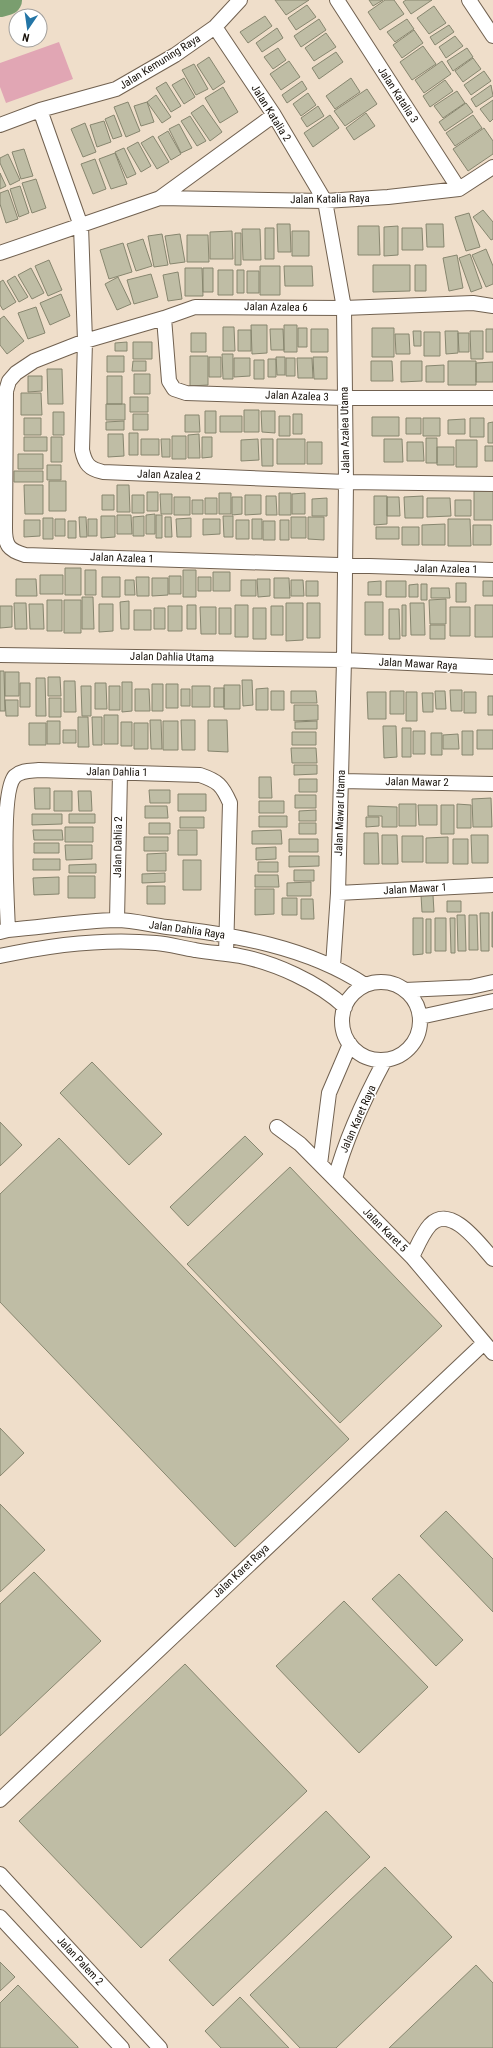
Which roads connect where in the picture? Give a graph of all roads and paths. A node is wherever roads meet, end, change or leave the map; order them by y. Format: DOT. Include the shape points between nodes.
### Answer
graph roads {
  1 [pos="240,0"];
  2 [pos="337,0"];
  3 [pos="469,0"];
  4 [pos="215,27"];
  5 [pos="493,36"];
  6 [pos="40,110"];
  7 [pos="274,115"];
  8 [pos="0,125"];
  9 [pos="493,168"];
  10 [pos="459,189"];
  11 [pos="160,198"];
  12 [pos="325,201"];
  13 [pos="81,226"];
  14 [pos="0,252"];
  15 [pos="493,296"];
  16 [pos="473,303"];
  17 [pos="493,306"];
  18 [pos="344,308"];
  19 [pos="164,318"];
  20 [pos="85,341"];
  21 [pos="345,398"];
  22 [pos="493,398"];
  23 [pos="346,482"];
  24 [pos="493,484"];
  25 [pos="344,566"];
  26 [pos="493,570"];
  27 [pos="0,655"];
  28 [pos="344,660"];
  29 [pos="493,667"];
  30 [pos="120,773"];
  31 [pos="341,781"];
  32 [pos="493,784"];
  33 [pos="493,885"];
  34 [pos="338,893"];
  35 [pos="117,920"];
  36 [pos="4,931"];
  37 [pos="226,934"];
  38 [pos="226,954"];
  39 [pos="0,956"];
  40 [pos="333,966"];
  41 [pos="493,982"];
  42 [pos="365,985"];
  43 [pos="405,990"];
  44 [pos="493,1001"];
  45 [pos="345,1007"];
  46 [pos="420,1017"];
  47 [pos="350,1044"];
  48 [pos="385,1060"];
  49 [pos="277,1127"];
  50 [pos="320,1164"];
  51 [pos="335,1179"];
  52 [pos="412,1257"];
  53 [pos="493,1259"];
  54 [pos="488,1348"];
  55 [pos="0,1800"];
  56 [pos="0,1874"];
  57 [pos="0,1917"];
  58 [pos="122,2048"];
  59 [pos="160,2048"];
  1 -- 4 [label="street, Jalan Kemuning Raya"];
  2 -- 10 [label="street, Jalan Katalia 3"];
  3 -- 5 [label="street"];
  4 -- 6 [label="street, Jalan Kemuning Raya" via="175,55 116,89"];
  4 -- 7 [label="street, Jalan Katalia 2"];
  6 -- 8 [label="street, Jalan Kemuning Raya"];
  6 -- 13 [label="street, Jalan Azalea 2"];
  7 -- 11 [label="street, Jalan Katalia Raya"];
  7 -- 12 [label="street, Jalan Katalia 2"];
  9 -- 10 [label="street, Jalan Katalia Raya"];
  10 -- 12 [label="street, Jalan Katalia Raya"];
  11 -- 12 [label="street, Jalan Katalia Raya"];
  11 -- 13 [label="street, Jalan Katalia Raya"];
  12 -- 18 [label="street, Jalan Azalea Utama"];
  13 -- 14 [label="street, Jalan Katalia Raya"];
  13 -- 20 [label="street, Jalan Azalea 2"];
  15 -- 16 [label="street, Jalan Azalea 6"];
  16 -- 17 [label="street, Jalan Azalea 6"];
  16 -- 18 [label="street, Jalan Azalea 6"];
  18 -- 19 [label="street, Jalan Azalea 6" via="208,306"];
  18 -- 21 [label="street, Jalan Azalea Utama"];
  19 -- 20 [label="street, Jalan Azalea 6"];
  19 -- 21 [label="street, Jalan Azalea 3" via="169,382 174,389 186,393"];
  20 -- 23 [label="street, Jalan Azalea 2" via="82,450 85,462 92,469 103,472"];
  20 -- 25 [label="street, Jalan Azalea 1" via="34,361 9,381 6,391 5,541 13,552 25,555"];
  21 -- 22 [label="street, Jalan Azalea 3"];
  21 -- 23 [label="street, Jalan Azalea Utama"];
  23 -- 24 [label="street, Jalan Azalea 2"];
  23 -- 25 [label="street, Jalan Azalea Utama"];
  25 -- 26 [label="street, Jalan Azalea 1"];
  25 -- 28 [label="street, Jalan Azalea Utama"];
  27 -- 28 [label="street, Jalan Dahlia Utama"];
  28 -- 29 [label="street, Jalan Mawar Raya"];
  28 -- 31 [label="street, Jalan Mawar Utama"];
  30 -- 35 [label="street, Jalan Dahlia 2"];
  30 -- 36 [label="street, Jalan Dahlia 1" via="25,771 15,776 10,786 6,816"];
  30 -- 37 [label="street, Jalan Dahlia 1" via="200,775 214,780 224,788 230,803"];
  31 -- 32 [label="street, Jalan Mawar 2"];
  31 -- 34 [label="street, Jalan Mawar Utama"];
  33 -- 34 [label="street, Jalan Mawar 1"];
  34 -- 40 [label="street, Jalan Mawar Utama"];
  35 -- 36 [label="street, Jalan Dahlia Raya"];
  35 -- 37 [label="street, Jalan Dahlia Raya"];
  37 -- 38 [label="street, Jalan Dahlia 1"];
  37 -- 40 [label="street, Jalan Dahlia Raya" via="304,955"];
  38 -- 39 [label="street, Jalan Dahlia Raya" via="157,943 123,941 35,948"];
  38 -- 45 [label="street, Jalan Dahlia Raya" via="271,964 333,996"];
  40 -- 42 [label="street, Jalan Dahlia Raya"];
  41 -- 43 [label="street" via="471,987"];
  42 -- 43 [label="street" via="386,983"];
  42 -- 45 [label="street" via="356,991"];
  43 -- 46 [label="street" via="415,1002"];
  44 -- 46 [label="street"];
  45 -- 47 [label="street" via="342,1026"];
  46 -- 48 [label="street" via="417,1037 412,1046 404,1053"];
  47 -- 48 [label="street" via="365,1057"];
  47 -- 50 [label="street" via="329,1093"];
  48 -- 51 [label="street, Jalan Karet Raya" via="359,1108"];
  49 -- 50 [label="street, Jalan Karet 5" via="300,1144"];
  50 -- 51 [label="street, Jalan Karet 5"];
  51 -- 52 [label="street, Jalan Karet 5"];
  52 -- 53 [label="street" via="431,1224 438,1219 448,1219 468,1231"];
  52 -- 54 [label="street, Jalan Karet 5"];
  54 -- 55 [label="street, Jalan Karet Raya"];
  56 -- 59 [label="street, Jalan Palem 2"];
  57 -- 58 [label="street"];
}
